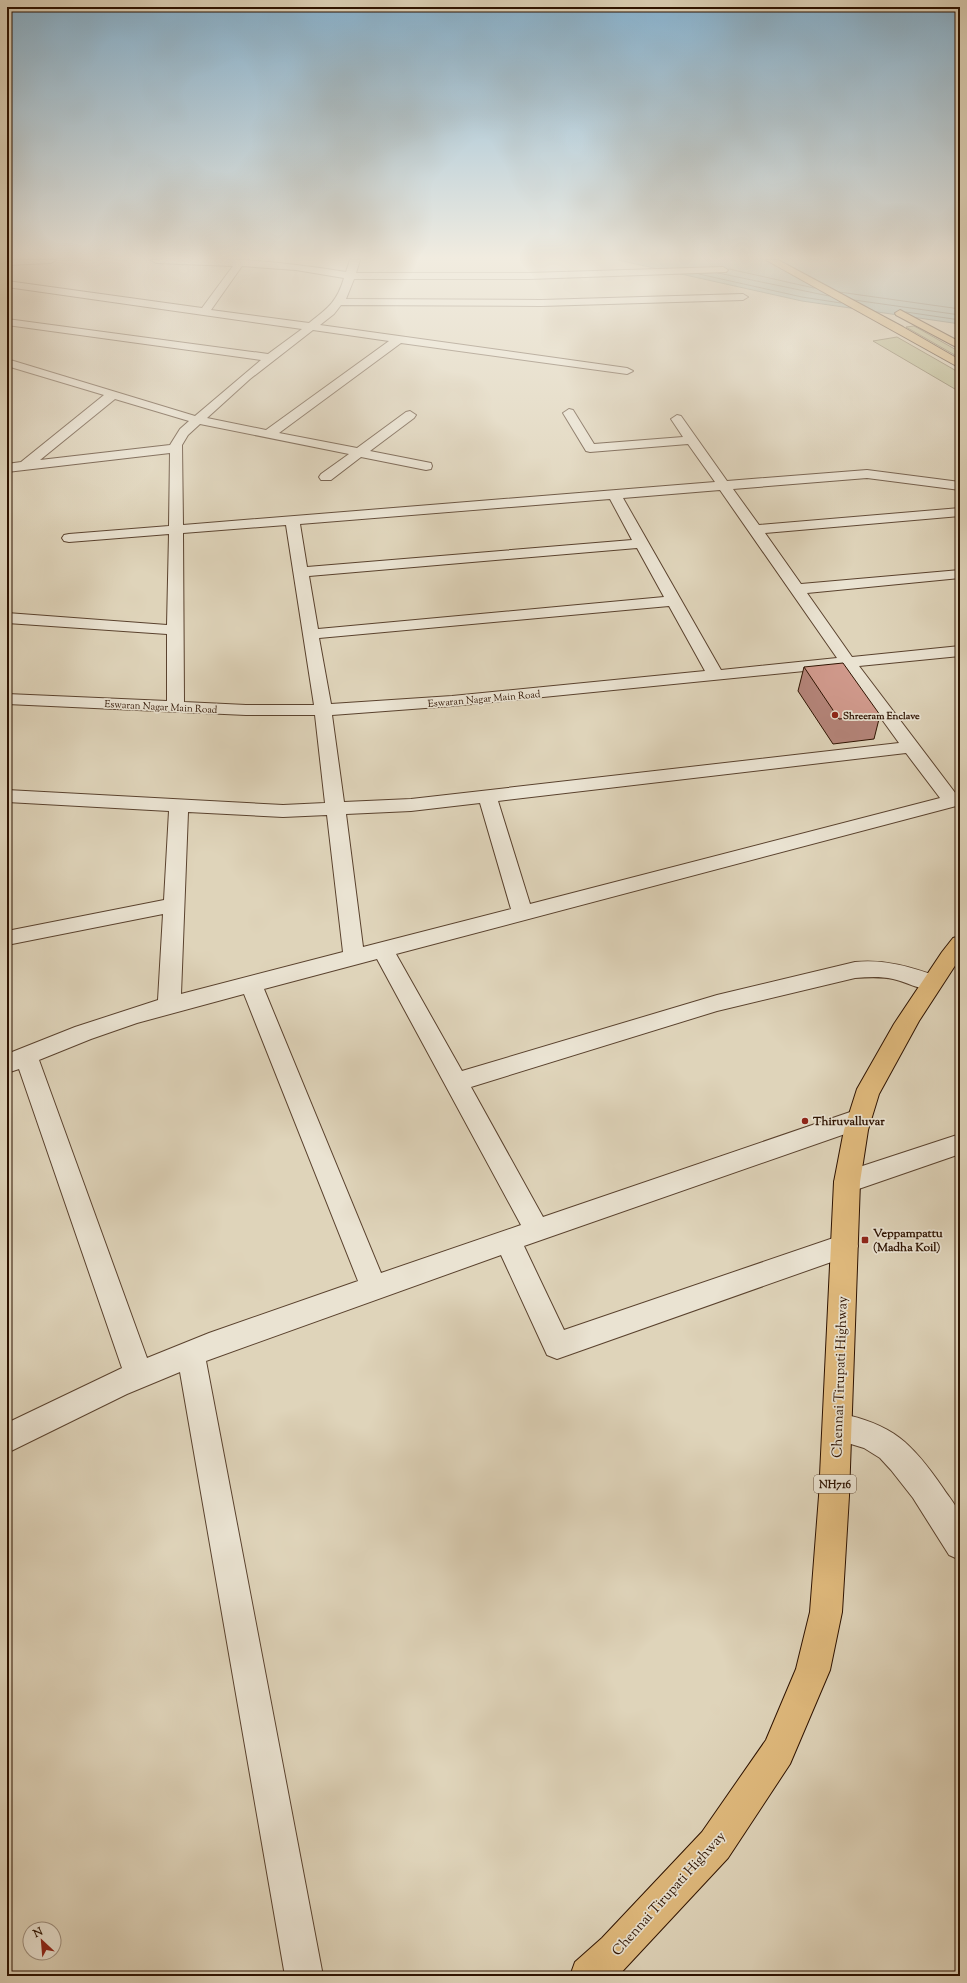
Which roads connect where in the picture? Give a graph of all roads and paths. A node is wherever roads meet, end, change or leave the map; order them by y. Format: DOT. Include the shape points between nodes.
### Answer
graph roads {
  1 [pos="230,353"];
  2 [pos="277,353"];
  3 [pos="380,353"];
  4 [pos="495,353"];
  5 [pos="939,353"];
  6 [pos="270,358"];
  7 [pos="7,362"];
  8 [pos="960,365"];
  9 [pos="627,371"];
  10 [pos="113,394"];
  11 [pos="569,413"];
  12 [pos="410,415"];
  13 [pos="677,419"];
  14 [pos="197,420"];
  15 [pos="269,434"];
  16 [pos="692,440"];
  17 [pos="176,448"];
  18 [pos="359,452"];
  19 [pos="25,466"];
  20 [pos="426,466"];
  21 [pos="7,468"];
  22 [pos="326,477"];
  23 [pos="724,486"];
  24 [pos="960,486"];
  25 [pos="614,494"];
  26 [pos="960,512"];
  27 [pos="292,520"];
  28 [pos="174,529"];
  29 [pos="755,530"];
  30 [pos="69,538"];
  31 [pos="642,543"];
  32 [pos="301,572"];
  33 [pos="960,574"];
  34 [pos="796,589"];
  35 [pos="674,601"];
  36 [pos="7,618"];
  37 [pos="175,630"];
  38 [pos="311,634"];
  39 [pos="960,651"];
  40 [pos="848,662"];
  41 [pos="716,676"];
  42 [pos="7,699"];
  43 [pos="175,706"];
  44 [pos="323,710"];
  45 [pos="911,747"];
  46 [pos="7,796"];
  47 [pos="487,796"];
  48 [pos="955,800"];
  49 [pos="179,806"];
  50 [pos="336,810"];
  51 [pos="174,905"];
  52 [pos="522,913"];
  53 [pos="7,938"];
  54 [pos="960,944"];
  55 [pos="383,949"];
  56 [pos="354,956"];
  57 [pos="931,983"];
  58 [pos="251,984"];
  59 [pos="169,1006"];
  60 [pos="17,1060"];
  61 [pos="456,1082"];
  62 [pos="859,1119"];
  63 [pos="959,1146"];
  64 [pos="847,1182"];
  65 [pos="537,1230"];
  66 [pos="508,1240"];
  67 [pos="845,1246"];
  68 [pos="374,1288"];
  69 [pos="191,1354"];
  70 [pos="139,1375"];
  71 [pos="838,1427"];
  72 [pos="7,1438"];
  73 [pos="960,1544"];
  74 [pos="304,1976"];
  75 [pos="589,1976"];
  1 -- 6 [label="street"];
  2 -- 6 [label="street"];
  3 -- 15 [label="street"];
  4 -- 9 [label="street"];
  5 -- 8 [label="main road"];
  6 -- 14 [label="street"];
  7 -- 10 [label="street"];
  10 -- 14 [label="street"];
  10 -- 19 [label="street"];
  11 -- 16 [label="street" via="590,448"];
  12 -- 18 [label="street"];
  13 -- 16 [label="street"];
  14 -- 15 [label="street"];
  14 -- 17 [label="street" via="178,440"];
  15 -- 18 [label="street"];
  16 -- 23 [label="street"];
  17 -- 19 [label="street"];
  17 -- 28 [label="street"];
  18 -- 20 [label="street"];
  18 -- 22 [label="street"];
  19 -- 21 [label="street"];
  23 -- 24 [label="street" via="867,474"];
  23 -- 25 [label="street"];
  23 -- 29 [label="street"];
  25 -- 27 [label="street"];
  25 -- 31 [label="street"];
  26 -- 29 [label="street"];
  27 -- 28 [label="street"];
  27 -- 32 [label="street"];
  28 -- 30 [label="street"];
  28 -- 37 [label="street"];
  29 -- 34 [label="street"];
  31 -- 32 [label="street"];
  31 -- 35 [label="street"];
  32 -- 38 [label="street"];
  33 -- 34 [label="street"];
  34 -- 40 [label="street"];
  35 -- 38 [label="street"];
  35 -- 41 [label="street"];
  36 -- 37 [label="street"];
  37 -- 43 [label="street"];
  38 -- 44 [label="street"];
  39 -- 40 [label="street, Eswaran Nagar Main Road"];
  40 -- 41 [label="street, Eswaran Nagar Main Road"];
  40 -- 45 [label="street"];
  41 -- 44 [label="street, Eswaran Nagar Main Road" via="452,701"];
  42 -- 43 [label="street, Eswaran Nagar Main Road"];
  43 -- 44 [label="street, Eswaran Nagar Main Road"];
  44 -- 50 [label="street"];
  45 -- 47 [label="street"];
  45 -- 48 [label="street"];
  46 -- 49 [label="street"];
  47 -- 50 [label="street"];
  47 -- 52 [label="street"];
  48 -- 52 [label="street"];
  49 -- 50 [label="street" via="283,811"];
  49 -- 51 [label="street"];
  50 -- 56 [label="street"];
  51 -- 53 [label="street"];
  51 -- 59 [label="street"];
  52 -- 55 [label="street"];
  54 -- 57 [label="main road, Chennai Tirupati Highway / NH716"];
  55 -- 56 [label="street"];
  55 -- 61 [label="street"];
  56 -- 58 [label="street"];
  57 -- 61 [label="street" via="889,969 855,970 640,1025"];
  57 -- 62 [label="main road, Chennai Tirupati Highway / NH716" via="865,1098"];
  58 -- 59 [label="street"];
  58 -- 68 [label="street"];
  59 -- 60 [label="street" via="84,1033"];
  60 -- 70 [label="street"];
  61 -- 65 [label="street"];
  62 -- 64 [label="main road, Chennai Tirupati Highway / NH716" via="854,1134"];
  62 -- 65 [label="street"];
  63 -- 64 [label="street"];
  64 -- 67 [label="main road, Chennai Tirupati Highway / NH716"];
  65 -- 66 [label="street"];
  66 -- 67 [label="street" via="557,1346"];
  66 -- 68 [label="street"];
  67 -- 71 [label="main road, Chennai Tirupati Highway / NH716"];
  68 -- 69 [label="street"];
  69 -- 70 [label="street"];
  69 -- 74 [label="street"];
  70 -- 72 [label="street"];
  71 -- 73 [label="street" via="880,1440 898,1454"];
  71 -- 75 [label="main road, Chennai Tirupati Highway / NH716" via="826,1612 813,1670 778,1752 715,1845 616,1952"];
}
